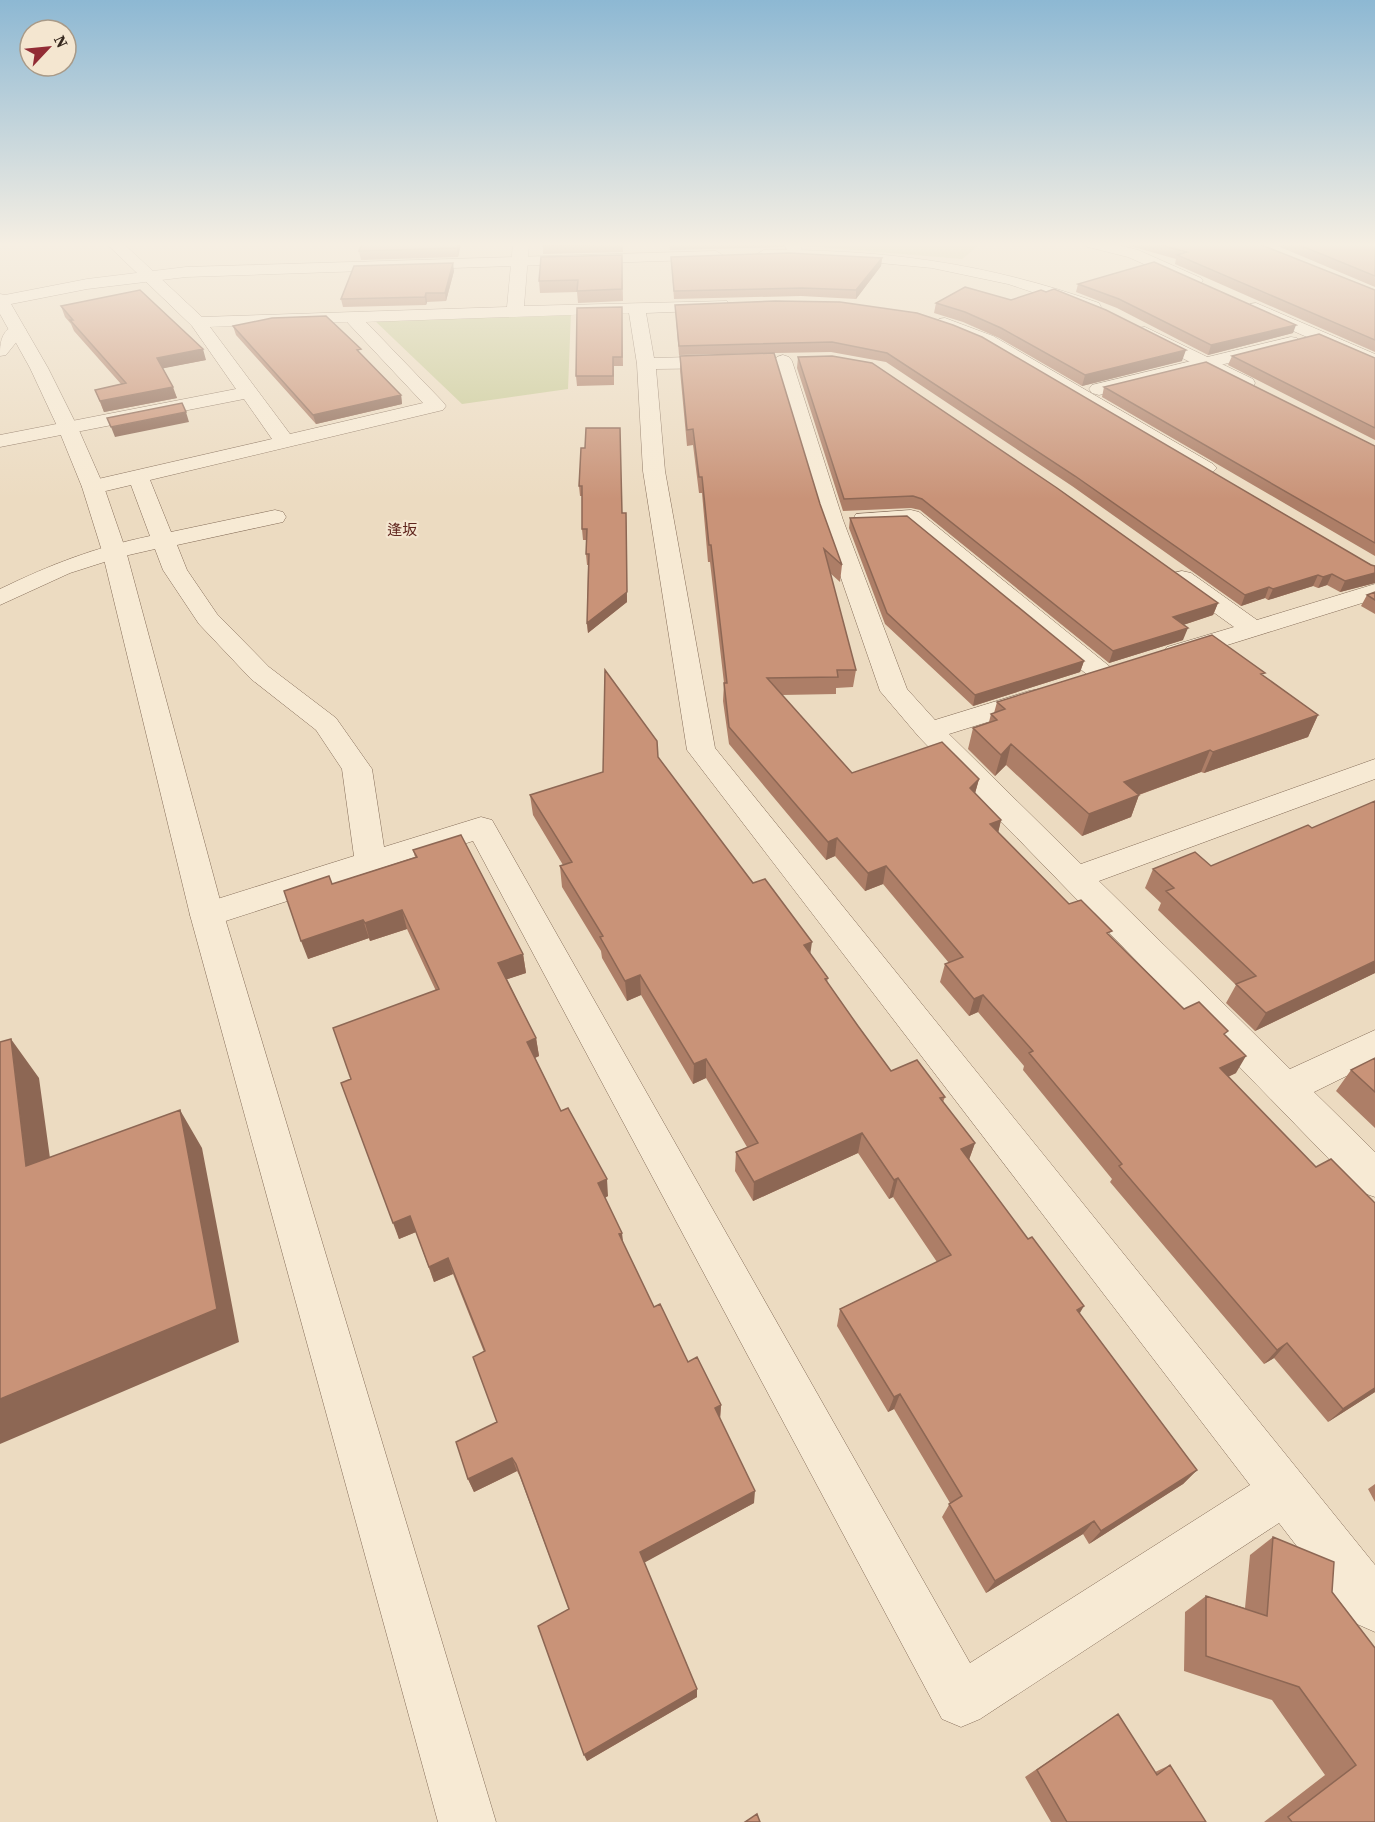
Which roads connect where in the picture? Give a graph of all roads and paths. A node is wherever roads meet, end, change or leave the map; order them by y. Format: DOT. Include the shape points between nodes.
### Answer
graph roads {
  1 [pos="11,329"];
  2 [pos="203,329"];
  3 [pos="363,329"];
  4 [pos="640,329"];
  5 [pos="958,329"];
  6 [pos="1139,329"];
  7 [pos="1305,329"];
  8 [pos="1319,335"];
  9 [pos="1375,361"];
  10 [pos="1204,362"];
  11 [pos="646,364"];
  12 [pos="248,392"];
  13 [pos="1264,393"];
  14 [pos="1080,394"];
  15 [pos="68,428"];
  16 [pos="0,441"];
  17 [pos="284,441"];
  18 [pos="138,476"];
  19 [pos="1222,478"];
  20 [pos="93,487"];
  21 [pos="275,517"];
  22 [pos="832,520"];
  23 [pos="164,540"];
  24 [pos="114,550"];
  25 [pos="1167,568"];
  26 [pos="1375,591"];
  27 [pos="0,598"];
  28 [pos="1252,628"];
  29 [pos="1105,676"];
  30 [pos="929,731"];
  31 [pos="1375,768"];
  32 [pos="371,863"];
  33 [pos="1075,878"];
  34 [pos="207,915"];
  35 [pos="1375,1045"];
  36 [pos="1284,1089"];
  37 [pos="1375,1179"];
  38 [pos="1285,1491"];
  39 [pos="1375,1606"];
  40 [pos="468,1822"];
  1 -- 15 [label="street" via="39,368"];
  2 -- 12 [label="street"];
  3 -- 17 [label="street" via="436,406"];
  4 -- 11 [label="street"];
  5 -- 14 [label="street" via="987,340"];
  6 -- 10 [label="street"];
  7 -- 8 [label="street"];
  8 -- 9 [label="street"];
  8 -- 10 [label="street"];
  10 -- 13 [label="street"];
  10 -- 14 [label="street"];
  11 -- 22 [label="street" via="792,360"];
  11 -- 38 [label="street" via="654,471 701,750"];
  12 -- 15 [label="street"];
  12 -- 17 [label="street"];
  14 -- 19 [label="street"];
  15 -- 16 [label="street"];
  15 -- 20 [label="street"];
  17 -- 18 [label="street"];
  18 -- 20 [label="street"];
  18 -- 23 [label="street"];
  20 -- 24 [label="street"];
  21 -- 23 [label="street"];
  22 -- 29 [label="street" via="911,517"];
  22 -- 30 [label="street" via="894,691"];
  23 -- 24 [label="street"];
  23 -- 32 [label="street" via="174,570 208,619 260,673 326,724 357,769"];
  24 -- 27 [label="street" via="62,568"];
  24 -- 34 [label="street"];
  25 -- 28 [label="street"];
  26 -- 28 [label="street"];
  28 -- 29 [label="street"];
  29 -- 30 [label="street"];
  30 -- 33 [label="street"];
  31 -- 33 [label="street"];
  32 -- 34 [label="street"];
  32 -- 38 [label="street" via="481,828 961,1700"];
  33 -- 36 [label="street"];
  34 -- 40 [label="street"];
  35 -- 36 [label="street"];
  36 -- 37 [label="street"];
  38 -- 39 [label="street"];
}
